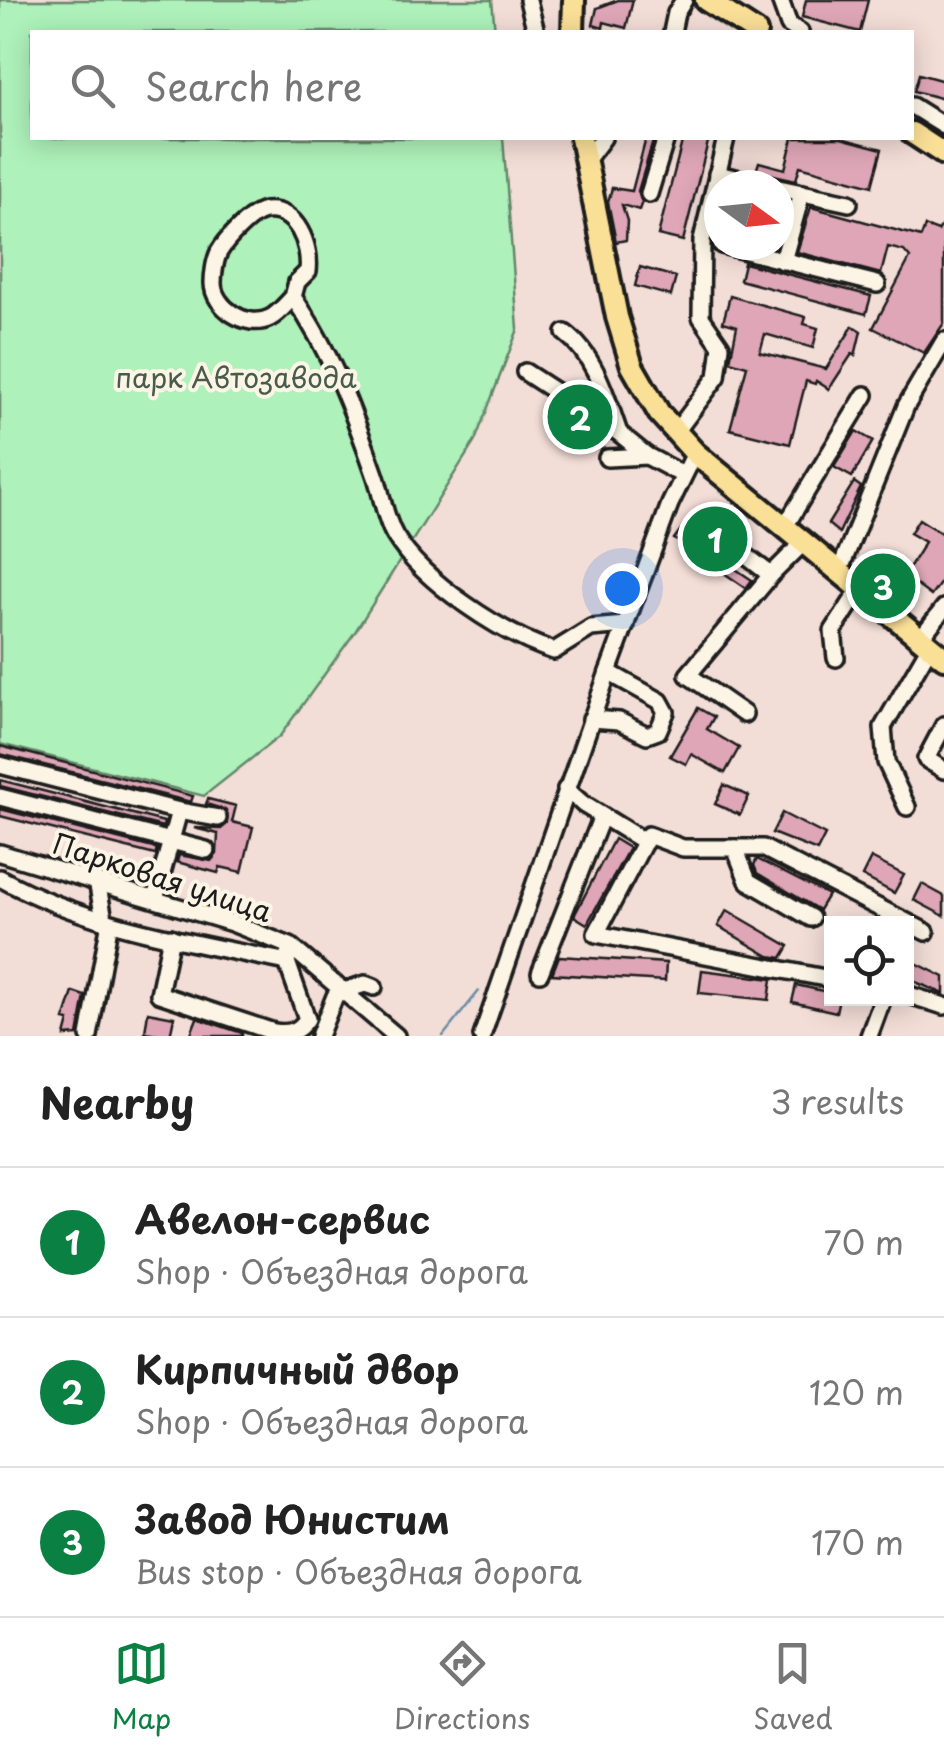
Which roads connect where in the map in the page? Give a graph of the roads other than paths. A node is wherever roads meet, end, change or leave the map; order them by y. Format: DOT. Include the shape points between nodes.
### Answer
graph roads {
  1 [pos="528,0"];
  2 [pos="574,0"];
  3 [pos="684,0"];
  4 [pos="706,0"];
  5 [pos="780,0"];
  6 [pos="536,30"];
  7 [pos="572,30"];
  8 [pos="672,30"];
  9 [pos="753,30"];
  10 [pos="797,30"];
  11 [pos="914,107"];
  12 [pos="944,126"];
  13 [pos="914,134"];
  14 [pos="581,140"];
  15 [pos="600,140"];
  16 [pos="665,140"];
  17 [pos="726,140"];
  18 [pos="944,154"];
  19 [pos="584,162"];
  20 [pos="718,170"];
  21 [pos="794,191"];
  22 [pos="802,193"];
  23 [pos="650,194"];
  24 [pos="849,204"];
  25 [pos="794,221"];
  26 [pos="704,231"];
  27 [pos="702,240"];
  28 [pos="783,260"];
  29 [pos="877,284"];
  30 [pos="293,297"];
  31 [pos="565,333"];
  32 [pos="944,341"];
  33 [pos="524,372"];
  34 [pos="864,396"];
  35 [pos="619,433"];
  36 [pos="675,433"];
  37 [pos="695,453"];
  38 [pos="647,456"];
  39 [pos="607,458"];
  40 [pos="682,475"];
  41 [pos="706,525"];
  42 [pos="784,528"];
  43 [pos="803,543"];
  44 [pos="838,572"];
  45 [pos="771,576"];
  46 [pos="860,590"];
  47 [pos="944,608"];
  48 [pos="626,625"];
  49 [pos="931,648"];
  50 [pos="836,658"];
  51 [pos="608,672"];
  52 [pos="744,714"];
  53 [pos="591,719"];
  54 [pos="944,725"];
  55 [pos="0,765"];
  56 [pos="944,770"];
  57 [pos="566,789"];
  58 [pos="0,797"];
  59 [pos="907,807"];
  60 [pos="178,811"];
  61 [pos="602,816"];
  62 [pos="218,818"];
  63 [pos="170,841"];
  64 [pos="645,842"];
  65 [pos="735,848"];
  66 [pos="206,850"];
  67 [pos="0,853"];
  68 [pos="0,878"];
  69 [pos="97,881"];
  70 [pos="154,899"];
  71 [pos="811,918"];
  72 [pos="104,919"];
  73 [pos="926,932"];
  74 [pos="171,938"];
  75 [pos="540,973"];
  76 [pos="824,978"];
  77 [pos="374,987"];
  78 [pos="343,990"];
  79 [pos="914,997"];
  80 [pos="880,1006"];
  81 [pos="944,1006"];
  82 [pos="89,1036"];
  83 [pos="319,1036"];
  84 [pos="396,1036"];
  85 [pos="482,1036"];
  86 [pos="869,1036"];
  1 -- 6 [label="street"];
  2 -- 7 [label="main road"];
  3 -- 8 [label="street"];
  4 -- 9 [label="main road"];
  5 -- 10 [label="street"];
  11 -- 12 [label="street"];
  13 -- 18 [label="main road"];
  14 -- 19 [label="main road"];
  15 -- 19 [label="street"];
  16 -- 23 [label="street"];
  17 -- 20 [label="street"];
  19 -- 36 [label="main road" via="632,366"];
  21 -- 22 [label="street"];
  22 -- 24 [label="street"];
  22 -- 25 [label="street"];
  26 -- 27 [label="street"];
  27 -- 36 [label="street" via="701,318 721,346 717,377"];
  28 -- 29 [label="street"];
  30 -- 30 [label="street" via="269,319 254,322 218,300 213,288 219,252 255,214 280,213 309,246 308,271"];
  30 -- 48 [label="street" via="336,372 394,534 425,573 521,640 554,651 592,628"];
  31 -- 35 [label="street" via="595,373"];
  32 -- 44 [label="street" via="906,406"];
  33 -- 35 [label="street"];
  34 -- 42 [label="street"];
  35 -- 38 [label="street"];
  36 -- 37 [label="main road"];
  37 -- 40 [label="street"];
  37 -- 42 [label="main road"];
  38 -- 39 [label="street"];
  38 -- 40 [label="street"];
  40 -- 48 [label="street"];
  41 -- 45 [label="street"];
  42 -- 43 [label="main road"];
  43 -- 44 [label="main road"];
  43 -- 45 [label="street"];
  44 -- 46 [label="main road"];
  45 -- 52 [label="street" via="688,675"];
  46 -- 49 [label="main road"];
  46 -- 50 [label="street" via="833,630"];
  47 -- 49 [label="street"];
  48 -- 51 [label="street"];
  49 -- 59 [label="street" via="883,726 886,762"];
  51 -- 53 [label="street"];
  51 -- 53 [label="street" via="660,701 666,712 658,731 647,735"];
  53 -- 57 [label="street"];
  54 -- 56 [label="street" via="926,759"];
  55 -- 60 [label="street"];
  57 -- 61 [label="street"];
  57 -- 85 [label="street"];
  58 -- 63 [label="street"];
  60 -- 62 [label="street"];
  60 -- 63 [label="street"];
  61 -- 64 [label="street"];
  61 -- 75 [label="street"];
  63 -- 66 [label="street"];
  63 -- 70 [label="street"];
  64 -- 65 [label="street" via="648,835 683,848"];
  64 -- 76 [label="street" via="596,934"];
  65 -- 71 [label="street" via="748,881"];
  65 -- 73 [label="street" via="763,848"];
  67 -- 69 [label="street, Парковая улица"];
  68 -- 72 [label="street" via="40,900"];
  69 -- 70 [label="street, Парковая улица"];
  69 -- 72 [label="street"];
  70 -- 78 [label="street, Парковая улица" via="290,946"];
  72 -- 74 [label="street"];
  72 -- 82 [label="street" via="109,927"];
  74 -- 74 [label="street" via="159,994 274,1032 299,1030 307,1019 288,958"];
  77 -- 78 [label="street"];
  78 -- 83 [label="street"];
  78 -- 84 [label="street, Парковая улица"];
  79 -- 81 [label="street"];
  80 -- 86 [label="street"];
}
